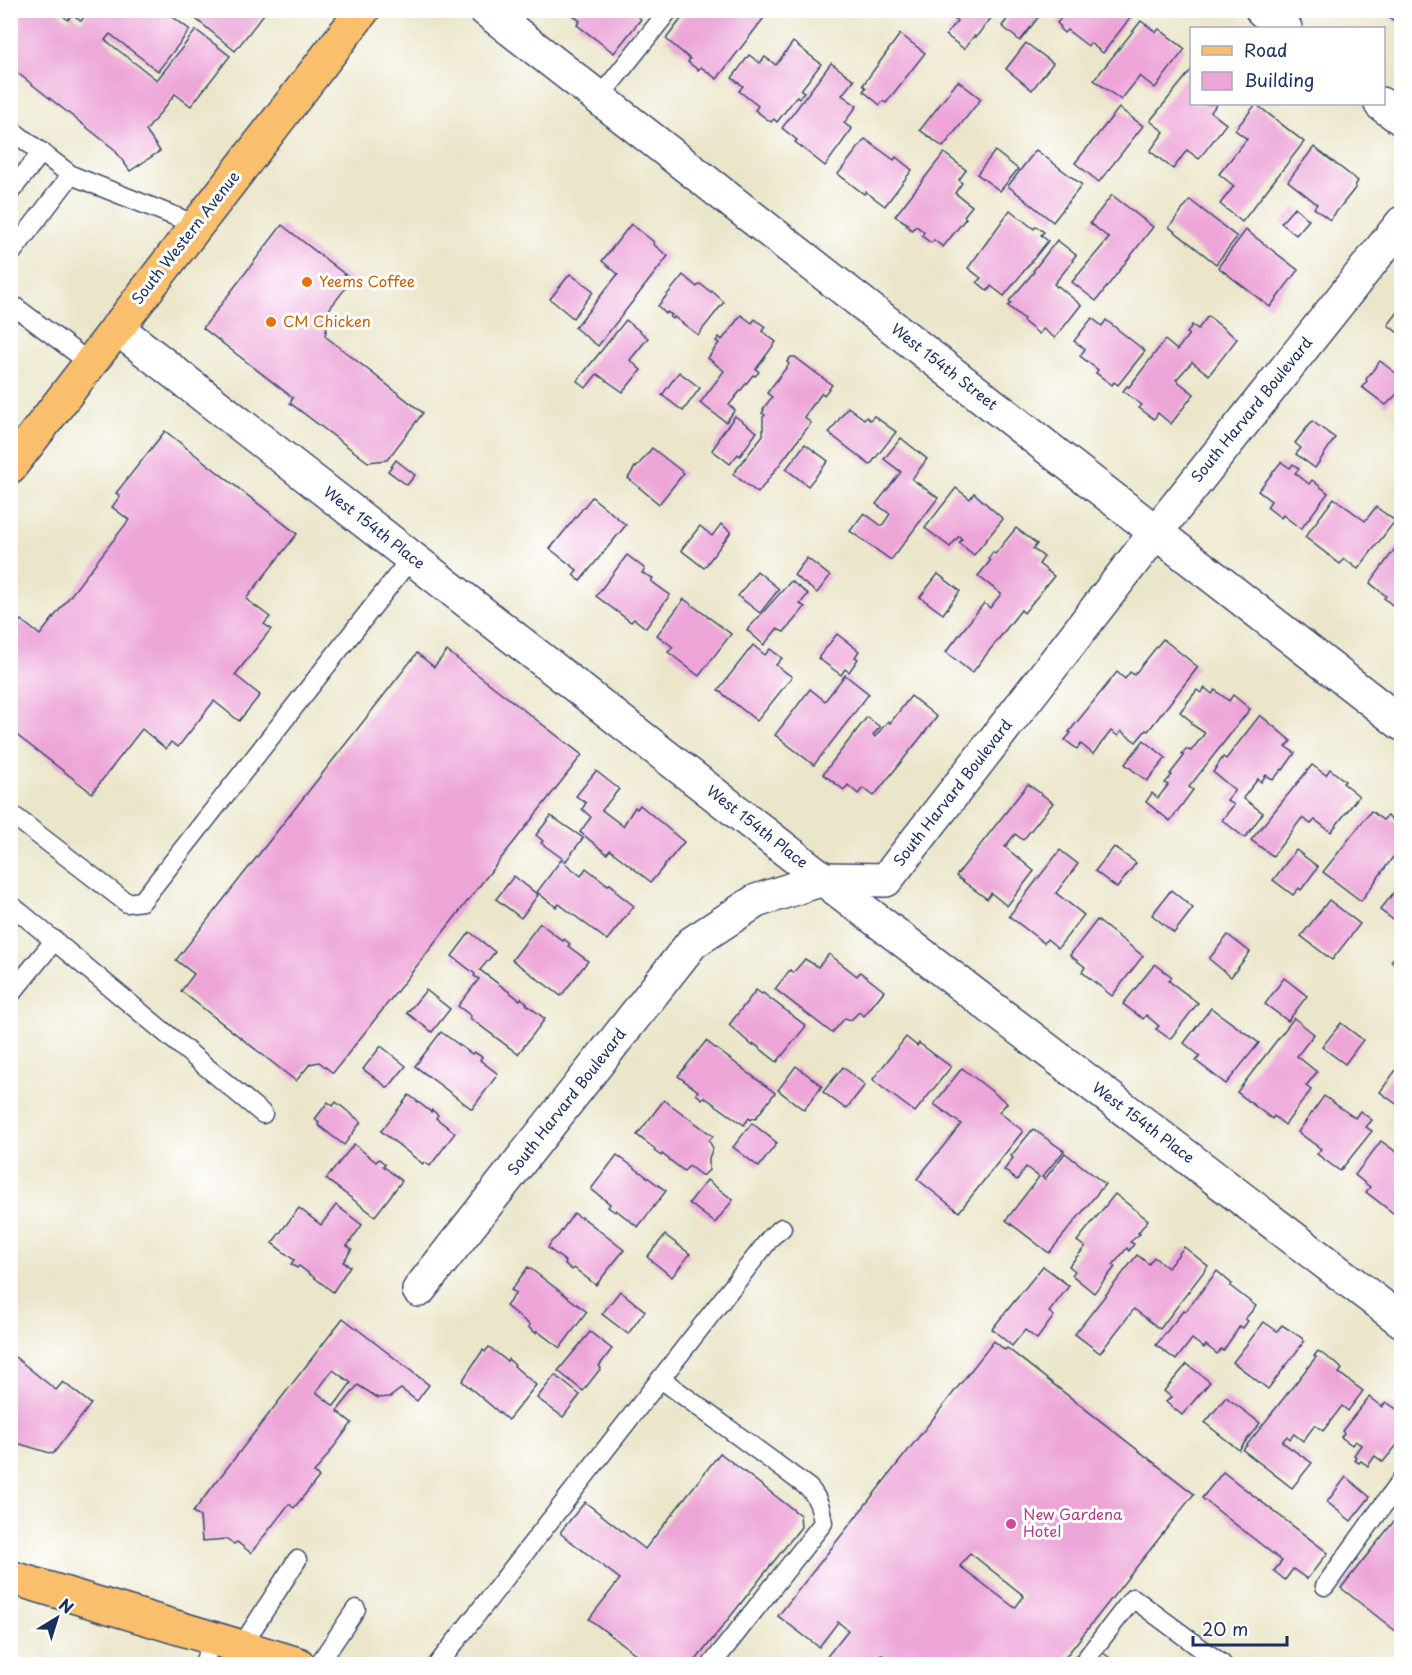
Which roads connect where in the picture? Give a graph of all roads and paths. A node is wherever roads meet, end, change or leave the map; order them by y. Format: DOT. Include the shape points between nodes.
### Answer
graph roads {
  1 [pos="363,10"];
  2 [pos="486,10"];
  3 [pos="669,10"];
  4 [pos="1262,10"];
  5 [pos="1284,27"];
  6 [pos="599,98"];
  7 [pos="1382,105"];
  8 [pos="1401,119"];
  9 [pos="10,129"];
  10 [pos="42,152"];
  11 [pos="71,175"];
  12 [pos="10,192"];
  13 [pos="1401,223"];
  14 [pos="197,225"];
  15 [pos="10,255"];
  16 [pos="10,303"];
  17 [pos="117,328"];
  18 [pos="91,363"];
  19 [pos="10,467"];
  20 [pos="1156,532"];
  21 [pos="411,558"];
  22 [pos="1401,724"];
  23 [pos="10,813"];
  24 [pos="823,879"];
  25 [pos="10,904"];
  26 [pos="55,940"];
  27 [pos="10,995"];
  28 [pos="262,1114"];
  29 [pos="782,1228"];
  30 [pos="419,1290"];
  31 [pos="1401,1322"];
  32 [pos="662,1378"];
  33 [pos="1401,1479"];
  34 [pos="297,1560"];
  35 [pos="10,1576"];
  36 [pos="1324,1586"];
  37 [pos="356,1609"];
  38 [pos="219,1650"];
  39 [pos="298,1665"];
  40 [pos="319,1665"];
  41 [pos="438,1665"];
  42 [pos="712,1665"];
  43 [pos="1082,1665"];
  44 [pos="1222,1665"];
  1 -- 14 [label="main road, South Western Avenue"];
  2 -- 6 [label="street, West 154th Street"];
  3 -- 6 [label="lane"];
  4 -- 5 [label="street"];
  6 -- 20 [label="street, West 154th Street"];
  7 -- 8 [label="street"];
  9 -- 10 [label="lane"];
  10 -- 11 [label="lane"];
  10 -- 12 [label="lane"];
  11 -- 14 [label="lane"];
  11 -- 15 [label="lane"];
  13 -- 20 [label="street, South Harvard Boulevard"];
  14 -- 17 [label="main road, South Western Avenue"];
  16 -- 18 [label="lane"];
  17 -- 18 [label="main road, South Western Avenue"];
  17 -- 21 [label="street, West 154th Place"];
  18 -- 19 [label="main road, South Western Avenue"];
  20 -- 22 [label="street, West 154th Street"];
  20 -- 24 [label="street, South Harvard Boulevard" via="886,880"];
  21 -- 23 [label="lane" via="142,901 127,903"];
  21 -- 24 [label="street, West 154th Place"];
  24 -- 30 [label="street, South Harvard Boulevard" via="756,901 693,943"];
  24 -- 31 [label="street, West 154th Place"];
  25 -- 26 [label="lane"];
  26 -- 27 [label="lane"];
  26 -- 28 [label="lane"];
  29 -- 32 [label="lane"];
  32 -- 41 [label="lane"];
  32 -- 42 [label="lane" via="809,1488 820,1505 823,1523"];
  33 -- 36 [label="lane"];
  34 -- 38 [label="lane"];
  35 -- 38 [label="main road"];
  37 -- 40 [label="lane"];
  38 -- 39 [label="main road"];
  43 -- 44 [label="lane" via="1133,1598"];
}
